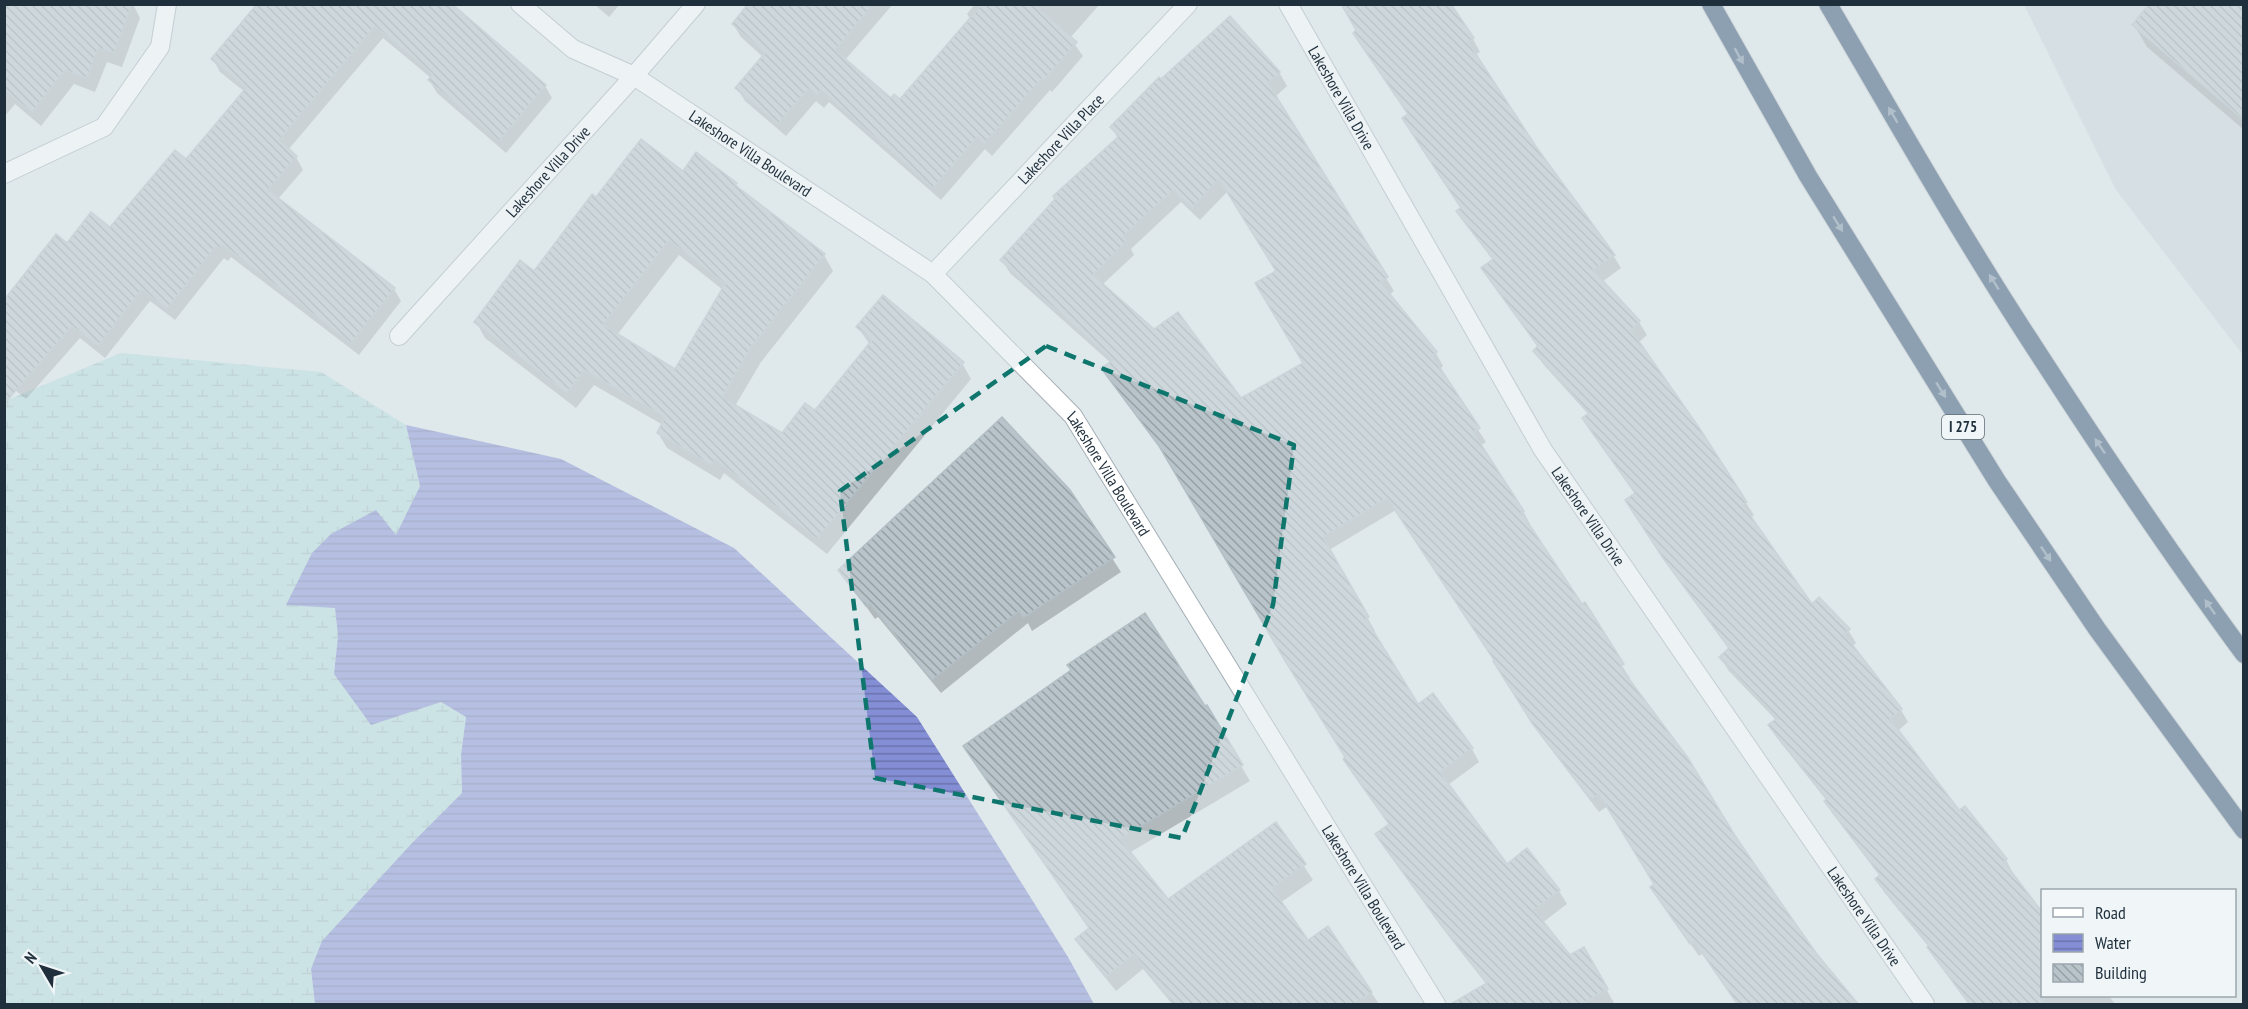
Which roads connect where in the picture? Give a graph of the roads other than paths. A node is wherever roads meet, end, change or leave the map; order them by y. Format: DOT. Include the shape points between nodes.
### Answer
graph roads {
  1 [pos="167,4"];
  2 [pos="520,4"];
  3 [pos="696,4"];
  4 [pos="1188,4"];
  5 [pos="1288,4"];
  6 [pos="1711,4"];
  7 [pos="1828,4"];
  8 [pos="634,76"];
  9 [pos="4,174"];
  10 [pos="933,274"];
  11 [pos="399,336"];
  12 [pos="2244,654"];
  13 [pos="2244,831"];
  14 [pos="1436,1005"];
  15 [pos="1925,1005"];
  1 -- 9 [label="street" via="160,47 104,127"];
  2 -- 8 [label="street, Lakeshore Villa Boulevard" via="573,49"];
  3 -- 8 [label="street, Lakeshore Villa Drive"];
  4 -- 10 [label="street, Lakeshore Villa Place"];
  5 -- 15 [label="street, Lakeshore Villa Drive" via="1543,450"];
  6 -- 13 [label="highway, I 275, one-way" via="1808,176 1997,481 2097,629"];
  12 -- 7 [label="highway, one-way" via="2028,339"];
  8 -- 10 [label="street, Lakeshore Villa Boulevard"];
  8 -- 11 [label="street, Lakeshore Villa Drive"];
  10 -- 14 [label="street, Lakeshore Villa Boulevard" via="1073,416"];
}
